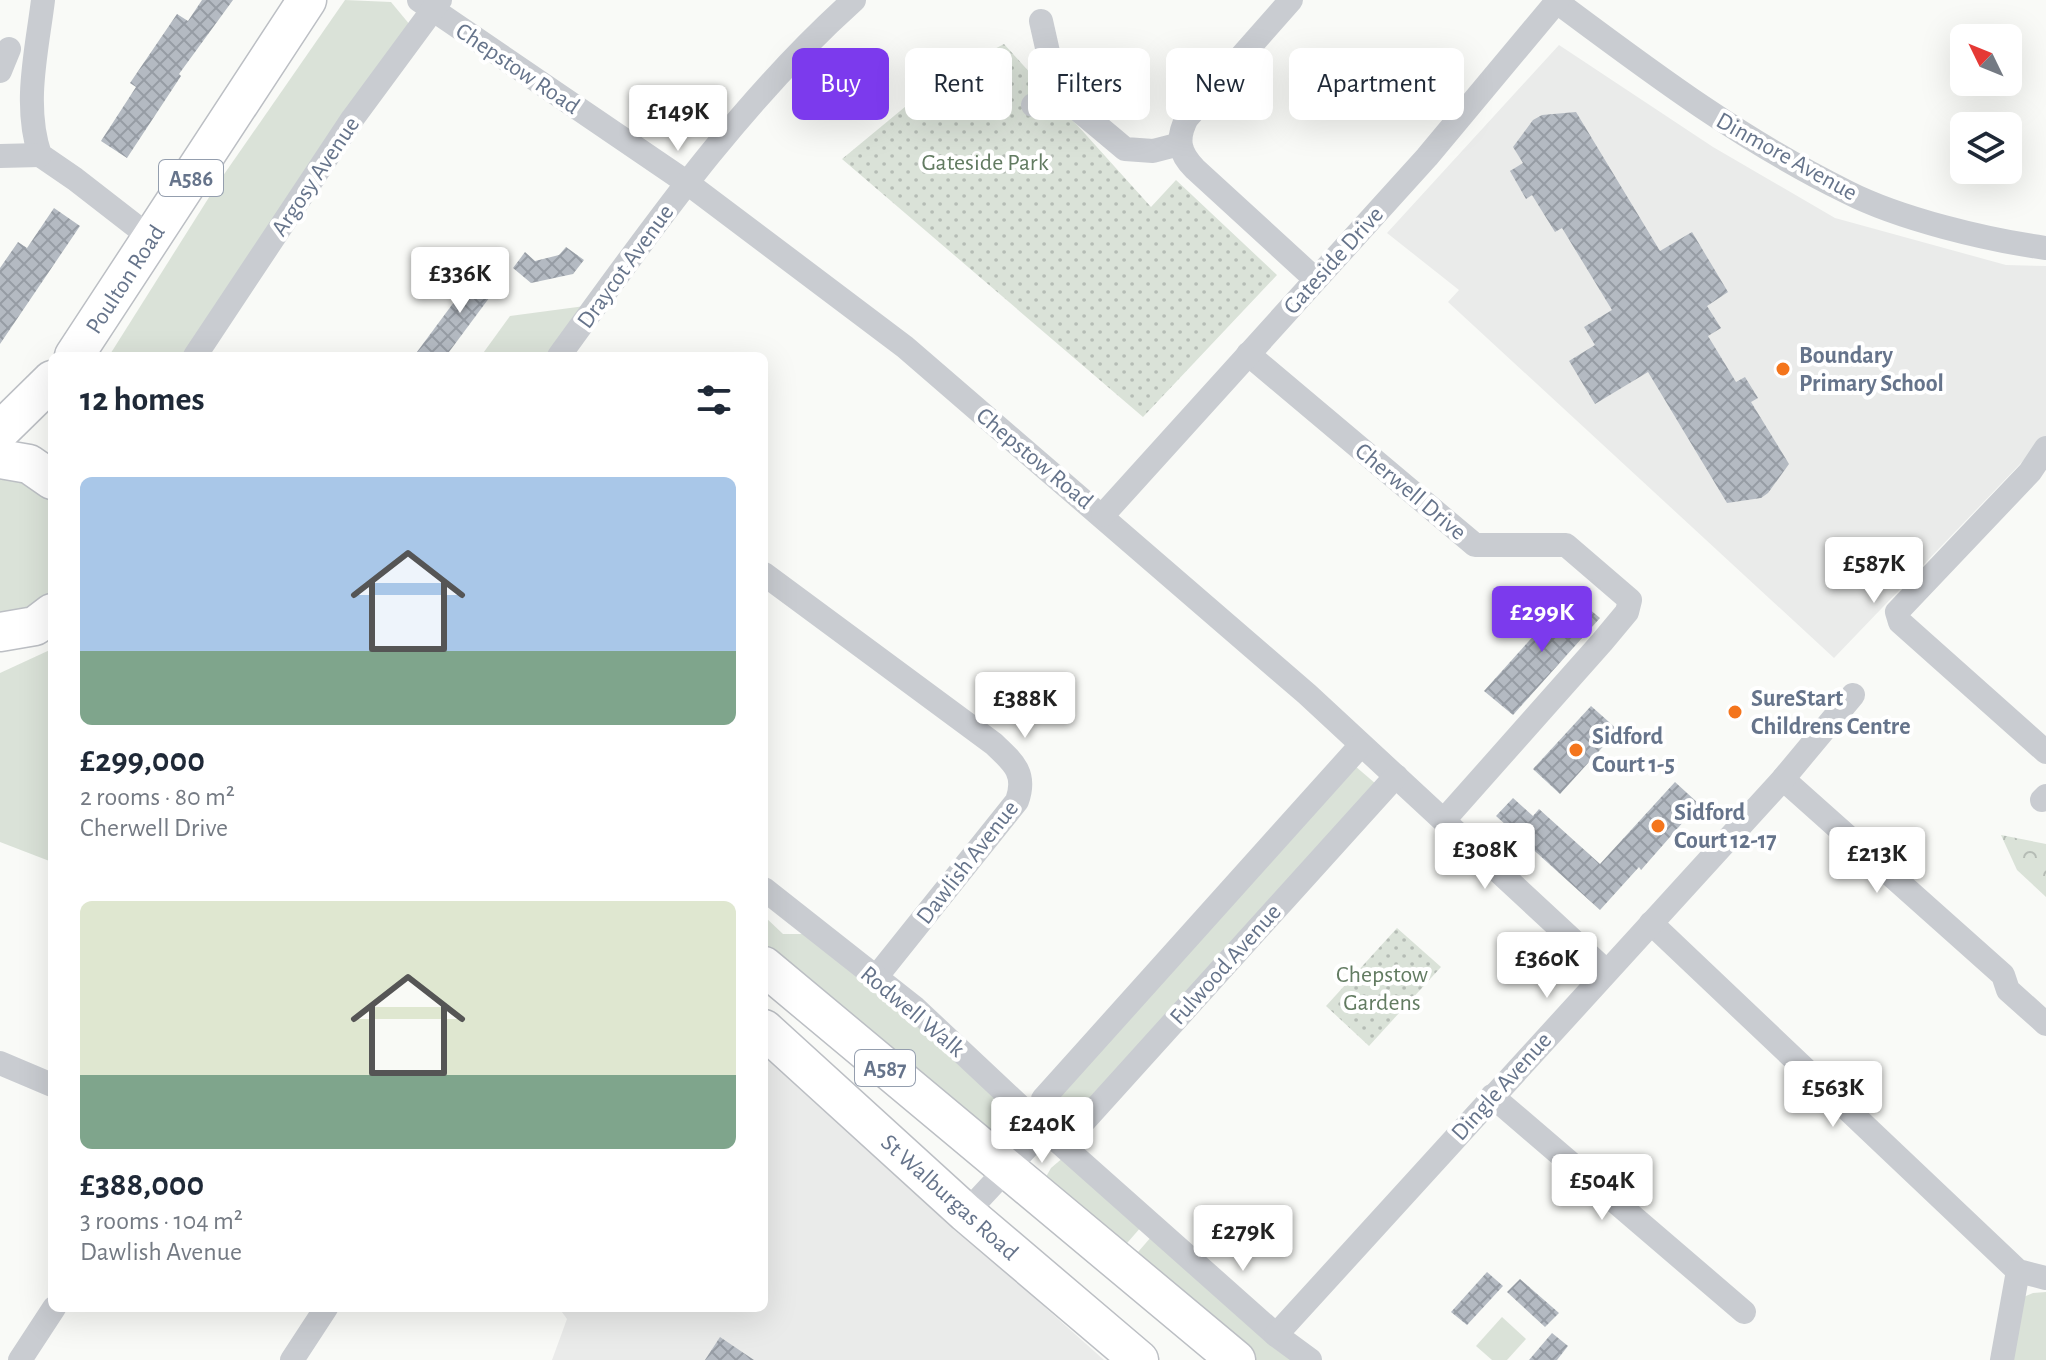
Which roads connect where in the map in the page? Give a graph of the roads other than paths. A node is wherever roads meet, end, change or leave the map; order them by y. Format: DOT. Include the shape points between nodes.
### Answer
graph roads {
  1 [pos="43,0"];
  2 [pos="307,0"];
  3 [pos="854,0"];
  4 [pos="1291,0"];
  5 [pos="1558,1"];
  6 [pos="431,3"];
  7 [pos="1041,21"];
  8 [pos="1047,48"];
  9 [pos="1090,120"];
  10 [pos="1180,144"];
  11 [pos="40,155"];
  12 [pos="0,156"];
  13 [pos="686,182"];
  14 [pos="151,238"];
  15 [pos="2046,248"];
  16 [pos="1315,279"];
  17 [pos="77,352"];
  18 [pos="198,352"];
  19 [pos="562,352"];
  20 [pos="1248,354"];
  21 [pos="48,384"];
  22 [pos="0,431"];
  23 [pos="2046,448"];
  24 [pos="0,459"];
  25 [pos="48,477"];
  26 [pos="2038,480"];
  27 [pos="1103,515"];
  28 [pos="768,577"];
  29 [pos="36,623"];
  30 [pos="0,652"];
  31 [pos="1853,695"];
  32 [pos="1361,745"];
  33 [pos="2046,752"];
  34 [pos="1396,776"];
  35 [pos="1783,779"];
  36 [pos="1444,820"];
  37 [pos="768,892"];
  38 [pos="1651,923"];
  39 [pos="768,969"];
  40 [pos="1606,971"];
  41 [pos="877,976"];
  42 [pos="2046,1024"];
  43 [pos="768,1033"];
  44 [pos="0,1063"];
  45 [pos="48,1083"];
  46 [pos="1492,1096"];
  47 [pos="1044,1129"];
  48 [pos="1005,1169"];
  49 [pos="966,1213"];
  50 [pos="2018,1271"];
  51 [pos="2046,1278"];
  52 [pos="51,1312"];
  53 [pos="323,1312"];
  54 [pos="1744,1312"];
  55 [pos="1276,1335"];
  56 [pos="20,1360"];
  57 [pos="292,1360"];
  58 [pos="1139,1360"];
  59 [pos="1236,1360"];
  60 [pos="1310,1360"];
  61 [pos="2002,1360"];
  1 -- 11 [label="street" via="32,87 32,128"];
  2 -- 14 [label="main road, Poulton Road / A586"];
  3 -- 13 [label="street, Draycot Avenue" via="789,62"];
  4 -- 10 [label="street" via="1187,118"];
  5 -- 15 [label="street, Dinmore Avenue" via="1690,101 1848,193 1951,227"];
  5 -- 16 [label="street, Gateside Drive" via="1427,157"];
  6 -- 13 [label="street, Chepstow Road"];
  6 -- 18 [label="street, Argosy Avenue"];
  7 -- 8 [label="street"];
  9 -- 10 [label="street" via="1125,149 1153,151"];
  10 -- 16 [label="street" via="1183,157 1195,169"];
  11 -- 12 [label="street"];
  11 -- 14 [label="street"];
  13 -- 19 [label="street, Draycot Avenue"];
  13 -- 27 [label="street, Chepstow Road" via="905,347"];
  14 -- 17 [label="main road, Poulton Road / A586"];
  16 -- 20 [label="street, Gateside Drive"];
  20 -- 27 [label="street, Gateside Drive"];
  20 -- 36 [label="street, Cherwell Drive" via="1475,545 1566,545 1630,600 1619,622"];
  21 -- 22 [label="main road"];
  23 -- 26 [label="street"];
  24 -- 25 [label="main road" via="29,464"];
  26 -- 33 [label="street" via="1897,612 1900,622"];
  27 -- 32 [label="street, Chepstow Road"];
  28 -- 41 [label="street, Dawlish Avenue" via="994,744 1016,764 1021,777 1017,801"];
  29 -- 30 [label="main road"];
  31 -- 35 [label="street, Dingle Avenue"];
  32 -- 34 [label="street, Chepstow Road"];
  32 -- 47 [label="street, Fulwood Avenue" via="1043,1099"];
  34 -- 36 [label="street, Chepstow Road"];
  34 -- 47 [label="street, Fulwood Avenue" via="1077,1129"];
  35 -- 38 [label="street, Dingle Avenue"];
  35 -- 42 [label="street" via="2003,975 2008,990"];
  36 -- 40 [label="street, Chepstow Road"];
  37 -- 41 [label="street, Rodwell Walk"];
  38 -- 40 [label="street, Dingle Avenue"];
  38 -- 50 [label="street"];
  39 -- 48 [label="main road, A587"];
  40 -- 46 [label="street, Dingle Avenue"];
  41 -- 47 [label="street, Rodwell Walk"];
  43 -- 49 [label="main road, St Walburgas Road / A587"];
  44 -- 45 [label="street"];
  46 -- 54 [label="street"];
  46 -- 55 [label="street, Dingle Avenue"];
  47 -- 48 [label="street"];
  47 -- 55 [label="street, Rodwell Walk"];
  48 -- 49 [label="street"];
  48 -- 59 [label="main road, A587"];
  49 -- 58 [label="main road, St Walburgas Road / A587"];
  50 -- 51 [label="street"];
  50 -- 61 [label="street"];
  52 -- 56 [label="street"];
  53 -- 57 [label="street"];
  55 -- 60 [label="street, Rodwell Walk"];
}
